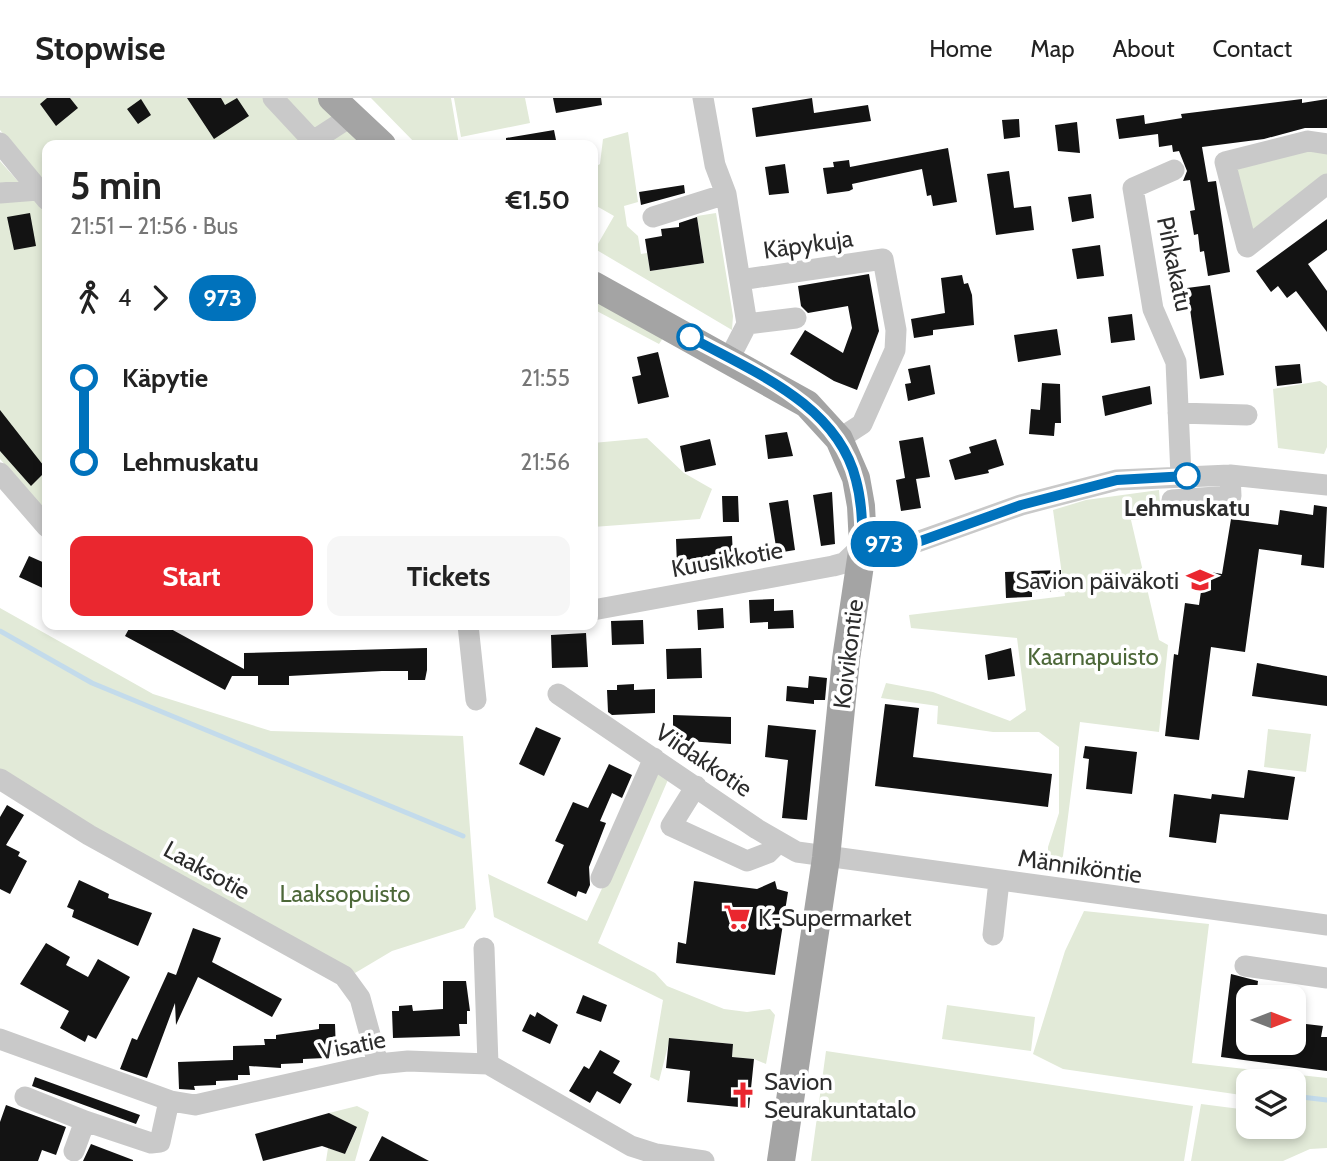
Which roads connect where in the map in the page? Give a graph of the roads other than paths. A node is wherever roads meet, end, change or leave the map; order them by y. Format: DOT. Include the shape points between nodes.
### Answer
graph roads {
  1 [pos="273,98"];
  2 [pos="703,98"];
  3 [pos="341,108"];
  4 [pos="311,140"];
  5 [pos="315,140"];
  6 [pos="376,140"];
  7 [pos="0,143"];
  8 [pos="1327,144"];
  9 [pos="1174,170"];
  10 [pos="1327,184"];
  11 [pos="0,193"];
  12 [pos="42,194"];
  13 [pos="726,194"];
  14 [pos="42,195"];
  15 [pos="653,217"];
  16 [pos="740,280"];
  17 [pos="598,288"];
  18 [pos="796,318"];
  19 [pos="747,324"];
  20 [pos="729,359"];
  21 [pos="1178,413"];
  22 [pos="1247,415"];
  23 [pos="839,439"];
  24 [pos="0,474"];
  25 [pos="1230,475"];
  26 [pos="1181,476"];
  27 [pos="1327,485"];
  28 [pos="1172,500"];
  29 [pos="42,521"];
  30 [pos="863,545"];
  31 [pos="598,609"];
  32 [pos="468,630"];
  33 [pos="558,694"];
  34 [pos="475,700"];
  35 [pos="654,758"];
  36 [pos="0,779"];
  37 [pos="696,786"];
  38 [pos="779,842"];
  39 [pos="826,858"];
  40 [pos="601,878"];
  41 [pos="999,881"];
  42 [pos="1327,925"];
  43 [pos="993,934"];
  44 [pos="484,948"];
  45 [pos="1245,967"];
  46 [pos="1327,978"];
  47 [pos="0,1039"];
  48 [pos="378,1064"];
  49 [pos="488,1064"];
  50 [pos="25,1097"];
  51 [pos="169,1101"];
  52 [pos="85,1121"];
  53 [pos="74,1151"];
  54 [pos="163,1152"];
  55 [pos="704,1161"];
  56 [pos="781,1161"];
  1 -- 4 [label="street"];
  2 -- 13 [label="street" via="715,165"];
  3 -- 5 [label="street"];
  3 -- 6 [label="main road"];
  7 -- 12 [label="street"];
  8 -- 10 [label="street" via="1308,141 1225,162 1247,247"];
  9 -- 21 [label="street, Pihkakatu" via="1133,188 1153,309 1176,362"];
  11 -- 14 [label="street"];
  13 -- 15 [label="street"];
  13 -- 16 [label="street"];
  16 -- 19 [label="street"];
  16 -- 23 [label="street, Käpykuja" via="883,259 896,330 895,350 862,424"];
  17 -- 20 [label="main road, Koivikontie"];
  18 -- 19 [label="street"];
  19 -- 20 [label="street"];
  20 -- 23 [label="main road, Koivikontie" via="807,404"];
  21 -- 22 [label="street"];
  21 -- 26 [label="street, Pihkakatu"];
  23 -- 30 [label="main road, Koivikontie" via="856,478"];
  24 -- 29 [label="street"];
  25 -- 26 [label="street"];
  25 -- 27 [label="street"];
  25 -- 28 [label="street" via="1231,496"];
  26 -- 30 [label="street" via="1117,480 1021,505 915,543"];
  30 -- 31 [label="street, Kuusikkotie" via="844,563 833,566"];
  30 -- 39 [label="main road, Koivikontie"];
  32 -- 34 [label="street"];
  33 -- 35 [label="street, Viidakkotie"];
  35 -- 37 [label="street, Viidakkotie"];
  35 -- 40 [label="street"];
  36 -- 48 [label="street, Laaksotie" via="65,822 344,976 360,998"];
  37 -- 38 [label="street, Viidakkotie"];
  37 -- 38 [label="street" via="671,825 747,861 768,853"];
  38 -- 39 [label="street, Viidakkotie" via="797,852"];
  39 -- 41 [label="street, Männiköntie"];
  39 -- 56 [label="main road, Koivikontie"];
  41 -- 42 [label="street, Männiköntie"];
  41 -- 43 [label="street"];
  44 -- 49 [label="street"];
  45 -- 46 [label="street"];
  47 -- 51 [label="street, Visatie"];
  48 -- 49 [label="street, Visatie"];
  48 -- 51 [label="street, Visatie" via="214,1104"];
  49 -- 55 [label="street, Visatie" via="604,1117 631,1146"];
  50 -- 52 [label="street"];
  51 -- 54 [label="street"];
  52 -- 53 [label="street"];
  52 -- 54 [label="street" via="151,1143"];
}
